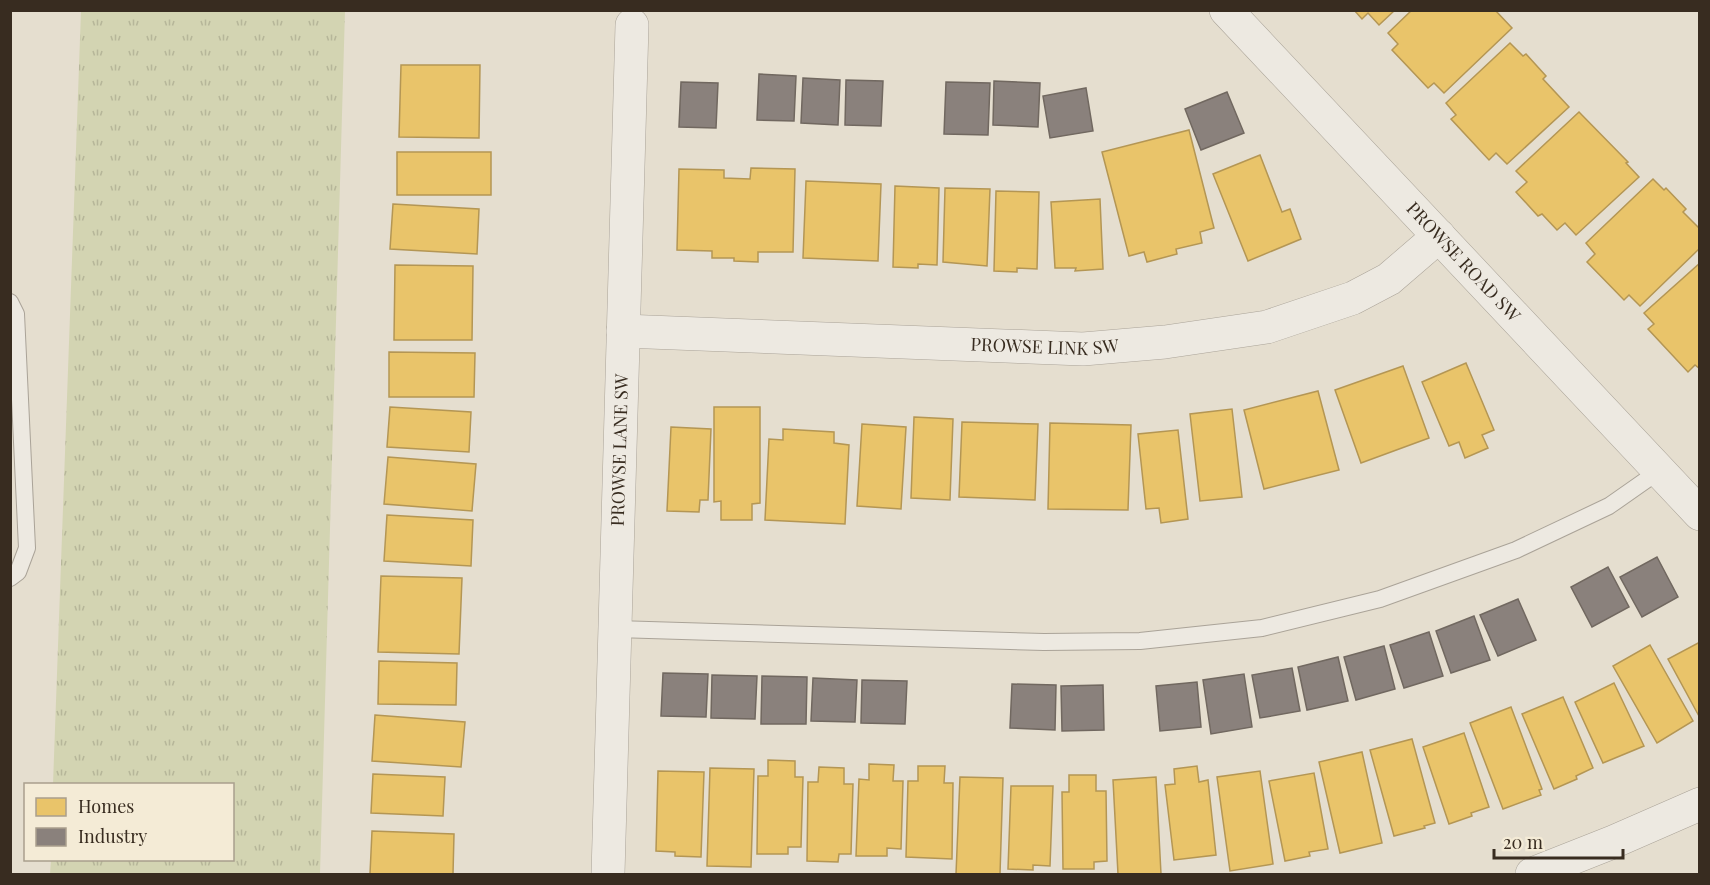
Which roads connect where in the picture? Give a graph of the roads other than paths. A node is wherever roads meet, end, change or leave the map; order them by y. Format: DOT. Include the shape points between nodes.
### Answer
graph roads {
  1 [pos="1226,10"];
  2 [pos="632,25"];
  3 [pos="1439,236"];
  4 [pos="10,302"];
  5 [pos="623,331"];
  6 [pos="1659,471"];
  7 [pos="1700,514"];
  8 [pos="10,578"];
  9 [pos="616,629"];
  10 [pos="1700,804"];
  11 [pos="608,874"];
  12 [pos="1532,874"];
  1 -- 3 [label="street, PROWSE ROAD SW"];
  2 -- 5 [label="street, PROWSE LANE SW"];
  3 -- 5 [label="street, PROWSE LINK SW" via="1389,279 1353,298 1267,327 1165,342 1083,349"];
  3 -- 6 [label="street, PROWSE ROAD SW"];
  4 -- 8 [label="lane" via="16,314 27,548 18,572"];
  5 -- 9 [label="street, PROWSE LANE SW"];
  6 -- 7 [label="street, PROWSE ROAD SW"];
  6 -- 9 [label="lane" via="1609,506 1516,550 1380,599 1262,628 1140,641 1044,642"];
  9 -- 11 [label="street, PROWSE LANE SW"];
  10 -- 12 [label="street"];
}
